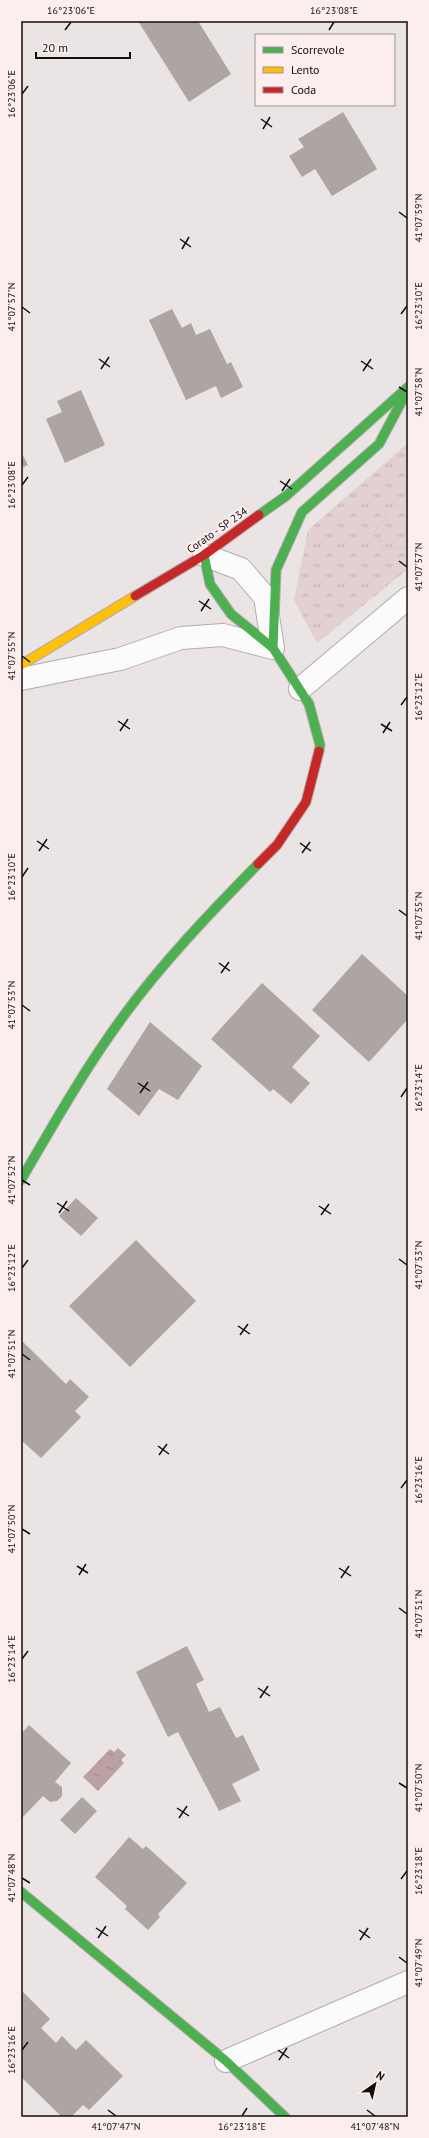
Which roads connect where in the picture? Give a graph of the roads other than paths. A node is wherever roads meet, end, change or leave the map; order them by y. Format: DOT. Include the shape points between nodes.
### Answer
graph roads {
  1 [pos="408,388"];
  2 [pos="204,554"];
  3 [pos="408,598"];
  4 [pos="273,648"];
  5 [pos="21,665"];
  6 [pos="21,679"];
  7 [pos="300,689"];
  8 [pos="21,1180"];
  9 [pos="21,1892"];
  10 [pos="408,1982"];
  11 [pos="226,2061"];
  12 [pos="285,2117"];
  1 -- 2 [label="street, Corato - SP 234" via="286,496"];
  1 -- 4 [label="street" via="379,444 302,512 276,570"];
  2 -- 4 [label="street" via="210,584 231,614"];
  2 -- 4 [label="street" via="241,569 265,597"];
  2 -- 5 [label="street, Corato - SP 234"];
  3 -- 7 [label="street"];
  4 -- 6 [label="street" via="223,635 181,638 120,659"];
  4 -- 7 [label="street"];
  7 -- 8 [label="street" via="309,704 320,745 306,802 277,845 195,928 122,1018 75,1087"];
  9 -- 11 [label="street"];
  10 -- 11 [label="street"];
  11 -- 12 [label="street"];
}
